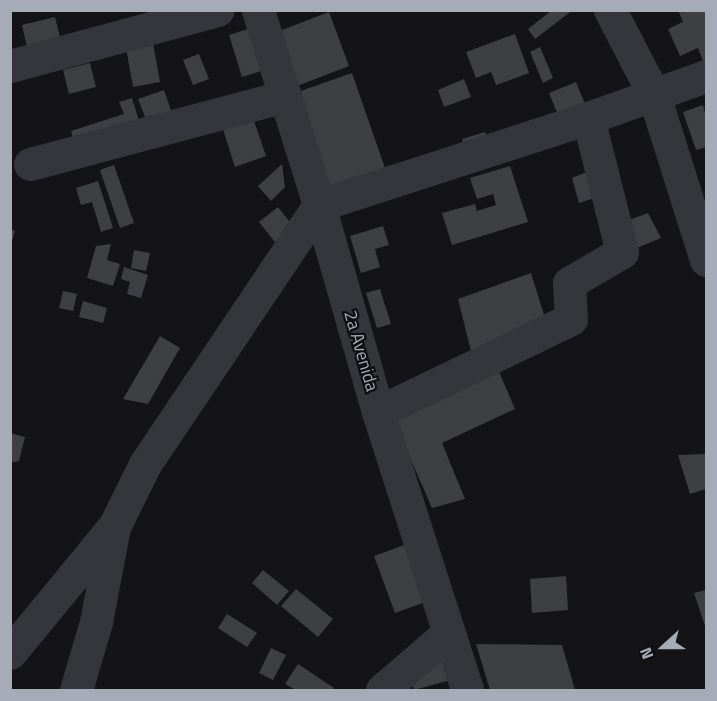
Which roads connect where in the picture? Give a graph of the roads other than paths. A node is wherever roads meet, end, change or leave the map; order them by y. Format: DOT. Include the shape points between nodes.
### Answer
graph roads {
  1 [pos="218,10"];
  2 [pos="258,10"];
  3 [pos="610,10"];
  4 [pos="10,66"];
  5 [pos="706,76"];
  6 [pos="654,95"];
  7 [pos="285,96"];
  8 [pos="588,118"];
  9 [pos="30,164"];
  10 [pos="319,206"];
  11 [pos="706,260"];
  12 [pos="378,412"];
  13 [pos="114,527"];
  14 [pos="448,633"];
  15 [pos="10,653"];
  16 [pos="76,690"];
  17 [pos="382,690"];
  18 [pos="467,690"];
  1 -- 4 [label="street"];
  2 -- 7 [label="street, 2a Avenida"];
  3 -- 6 [label="street"];
  5 -- 6 [label="street"];
  6 -- 8 [label="street"];
  6 -- 11 [label="street"];
  7 -- 9 [label="street"];
  7 -- 10 [label="street, 2a Avenida"];
  8 -- 10 [label="street"];
  8 -- 12 [label="street" via="622,252 569,283 571,319"];
  10 -- 12 [label="street, 2a Avenida"];
  10 -- 13 [label="street" via="145,464"];
  12 -- 14 [label="street, 2a Avenida"];
  13 -- 15 [label="street"];
  13 -- 16 [label="street" via="96,622"];
  14 -- 17 [label="street"];
  14 -- 18 [label="street, 2a Avenida"];
}
